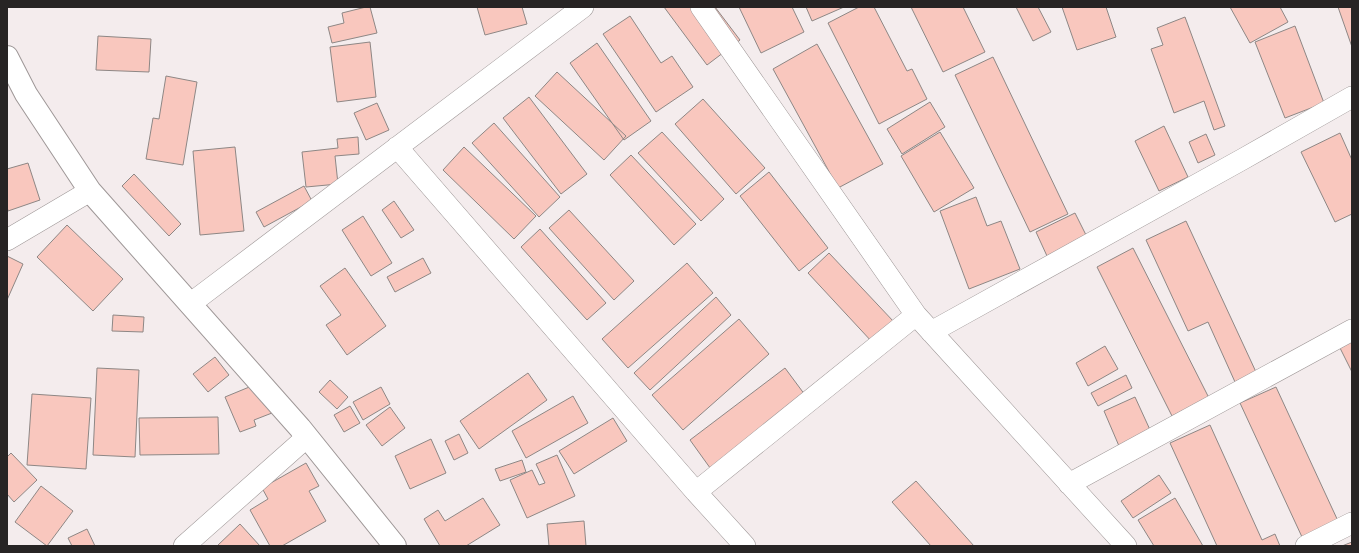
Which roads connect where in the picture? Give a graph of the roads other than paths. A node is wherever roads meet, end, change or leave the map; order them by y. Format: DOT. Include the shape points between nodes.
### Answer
graph roads {
  1 [pos="583,7"];
  2 [pos="701,7"];
  3 [pos="7,57"];
  4 [pos="1352,97"];
  5 [pos="397,148"];
  6 [pos="90,190"];
  7 [pos="7,240"];
  8 [pos="190,304"];
  9 [pos="916,315"];
  10 [pos="1352,330"];
  11 [pos="931,332"];
  12 [pos="307,437"];
  13 [pos="1069,484"];
  14 [pos="696,492"];
  15 [pos="1352,523"];
  16 [pos="184,546"];
  17 [pos="396,546"];
  18 [pos="745,546"];
  19 [pos="1126,546"];
  20 [pos="1306,546"];
  1 -- 5 [label="street"];
  2 -- 9 [label="street"];
  3 -- 6 [label="street" via="26,94"];
  4 -- 11 [label="street"];
  5 -- 8 [label="street"];
  5 -- 14 [label="street"];
  6 -- 7 [label="street"];
  6 -- 8 [label="street"];
  8 -- 12 [label="street"];
  9 -- 11 [label="street"];
  9 -- 14 [label="street"];
  10 -- 13 [label="street"];
  11 -- 13 [label="street"];
  12 -- 16 [label="street"];
  12 -- 17 [label="street"];
  13 -- 19 [label="street"];
  14 -- 18 [label="street"];
  15 -- 20 [label="street"];
}
